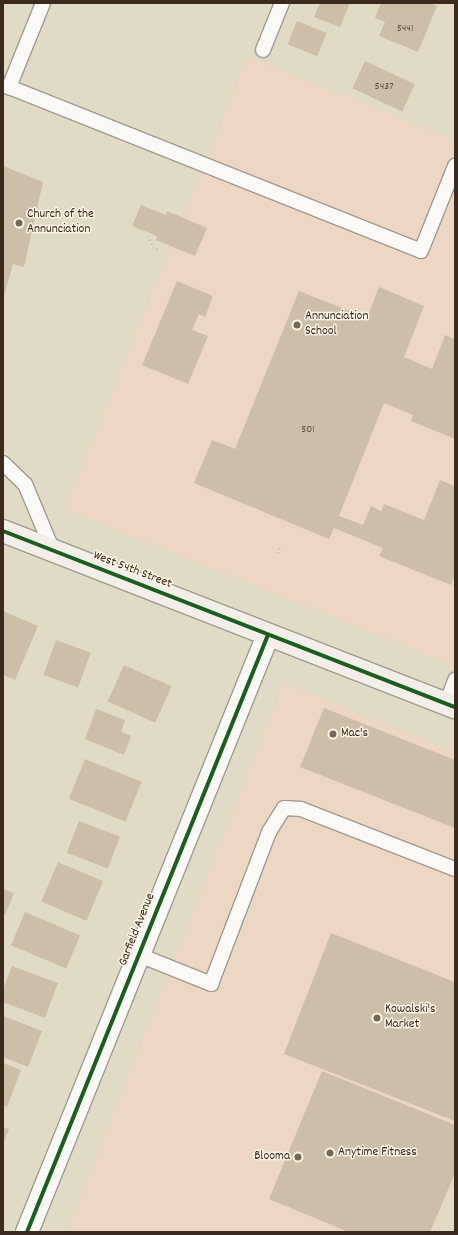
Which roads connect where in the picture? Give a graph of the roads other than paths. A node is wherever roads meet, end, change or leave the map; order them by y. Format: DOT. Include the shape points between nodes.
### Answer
graph roads {
  1 [pos="43,3"];
  2 [pos="282,3"];
  3 [pos="262,50"];
  4 [pos="6,86"];
  5 [pos="455,166"];
  6 [pos="3,463"];
  7 [pos="3,531"];
  8 [pos="53,551"];
  9 [pos="268,635"];
  10 [pos="455,680"];
  11 [pos="451,705"];
  12 [pos="455,869"];
  13 [pos="139,955"];
  14 [pos="27,1232"];
  1 -- 4 [label="lane"];
  2 -- 3 [label="lane"];
  4 -- 5 [label="lane" via="421,251"];
  6 -- 8 [label="lane" via="25,484"];
  7 -- 8 [label="street, West 54th Street"];
  8 -- 9 [label="street, West 54th Street"];
  9 -- 11 [label="street, West 54th Street"];
  9 -- 13 [label="street, Garfield Avenue"];
  10 -- 11 [label="lane"];
  12 -- 13 [label="lane" via="301,809 284,808 269,832 211,984"];
  13 -- 14 [label="street, Garfield Avenue"];
}
